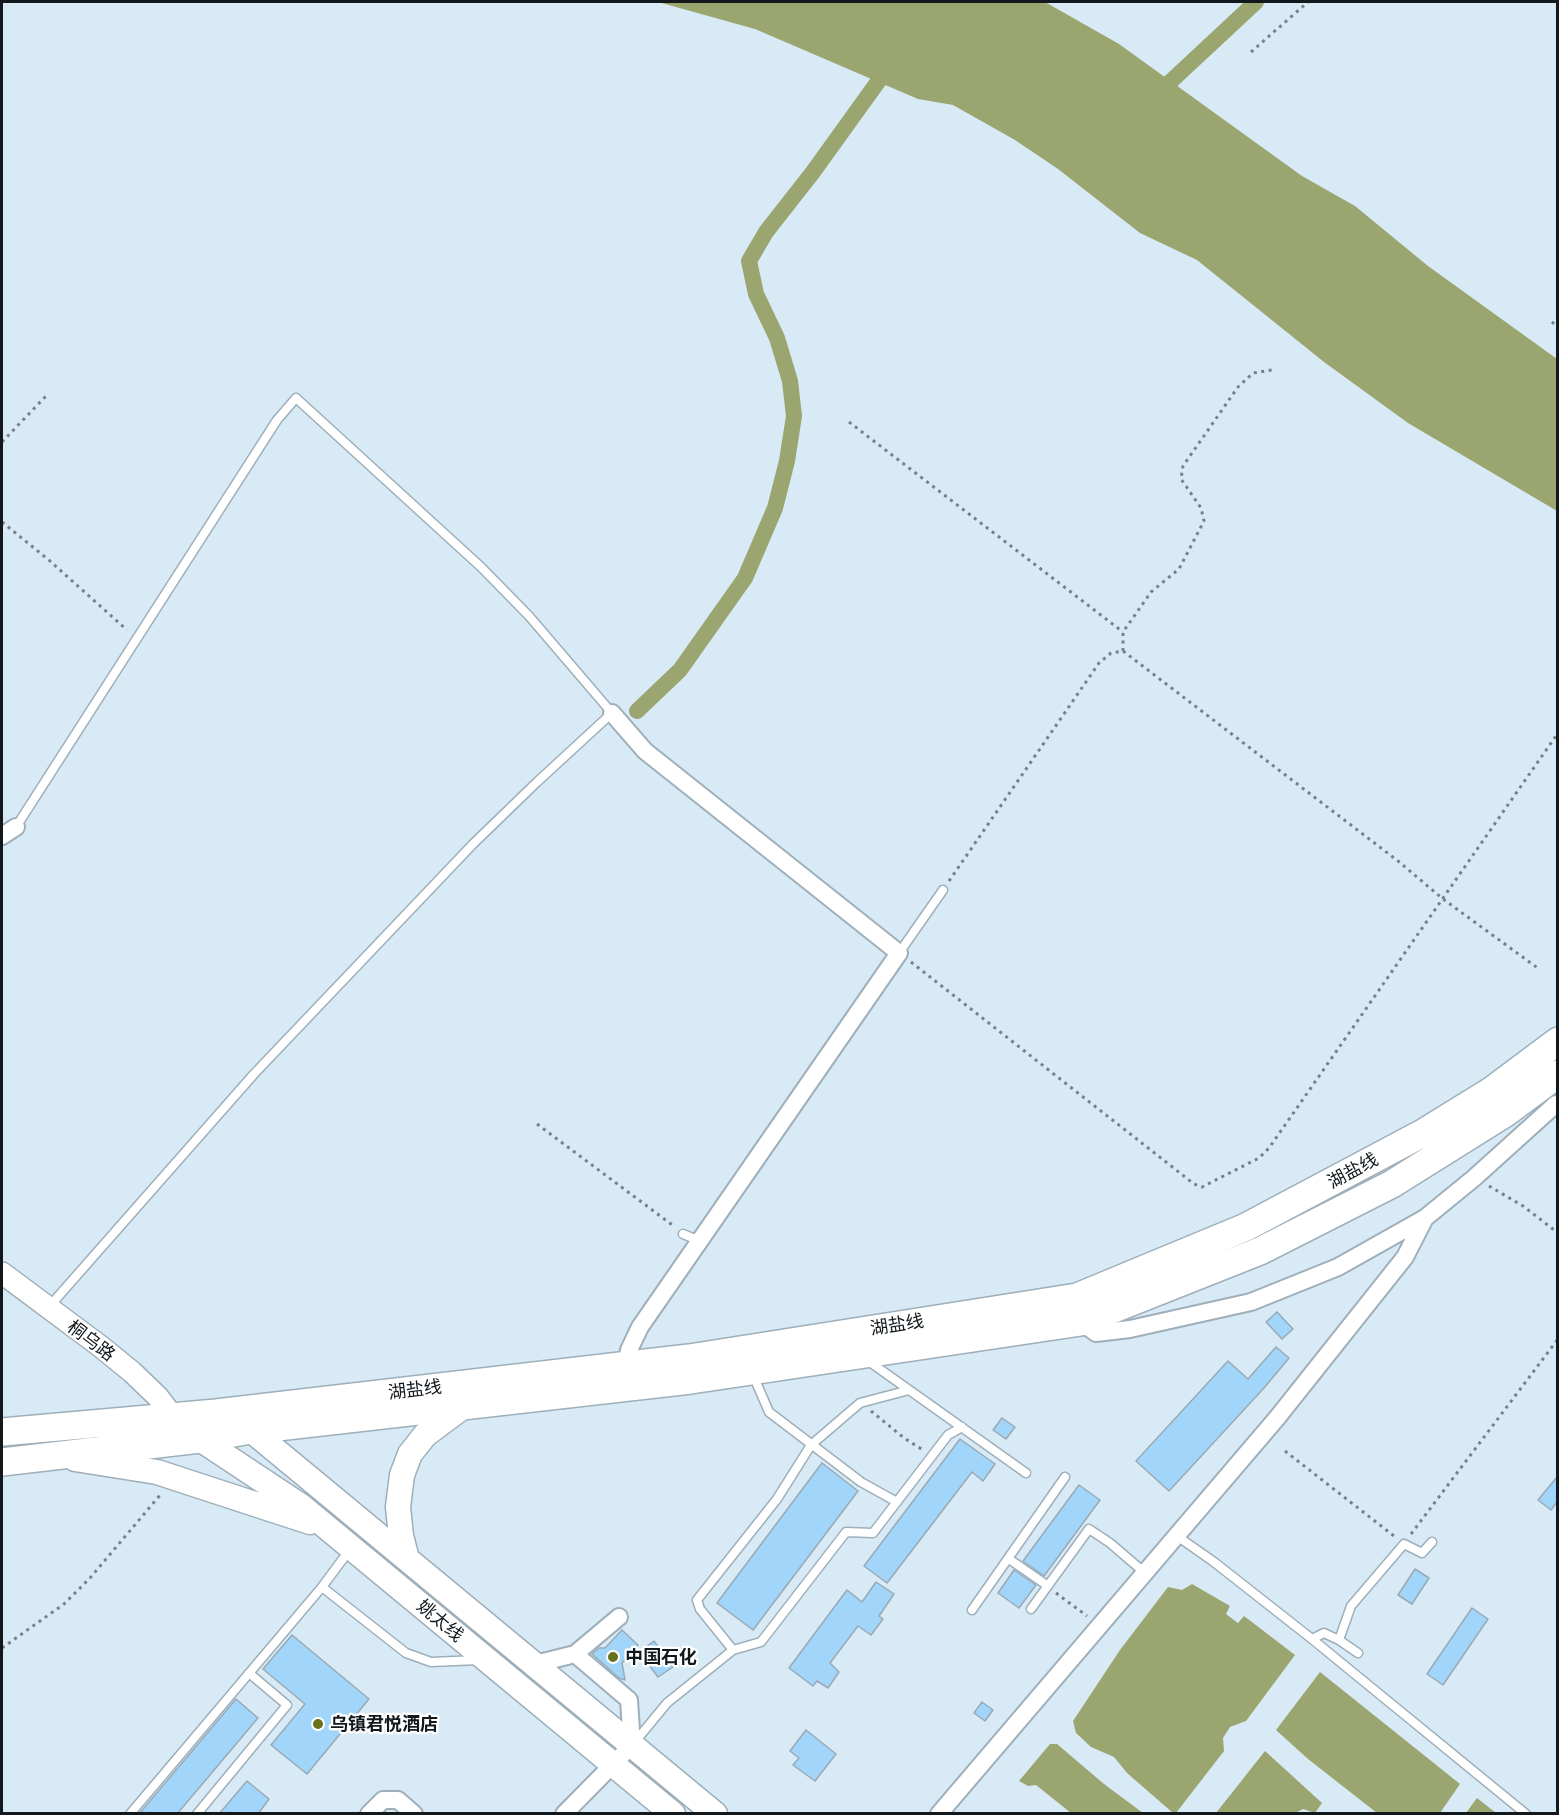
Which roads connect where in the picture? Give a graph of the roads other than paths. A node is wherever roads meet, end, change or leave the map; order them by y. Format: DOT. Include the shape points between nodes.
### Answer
graph roads {
  1 [pos="612,713"];
  2 [pos="16,827"];
  3 [pos="2,836"];
  4 [pos="943,890"];
  5 [pos="899,952"];
  6 [pos="1557,1041"];
  7 [pos="1557,1074"];
  8 [pos="1556,1104"];
  9 [pos="1425,1218"];
  10 [pos="683,1234"];
  11 [pos="700,1241"];
  12 [pos="2,1273"];
  13 [pos="48,1308"];
  14 [pos="1081,1322"];
  15 [pos="860,1355"];
  16 [pos="626,1365"];
  17 [pos="751,1371"];
  18 [pos="909,1390"];
  19 [pos="464,1406"];
  20 [pos="216,1413"];
  21 [pos="174,1418"];
  22 [pos="962,1427"];
  23 [pos="251,1431"];
  24 [pos="2,1432"];
  25 [pos="200,1438"];
  26 [pos="811,1444"];
  27 [pos="57,1456"];
  28 [pos="2,1462"];
  29 [pos="1026,1473"];
  30 [pos="1065,1477"];
  31 [pos="897,1502"];
  32 [pos="326,1527"];
  33 [pos="1177,1536"];
  34 [pos="1432,1542"];
  35 [pos="351,1548"];
  36 [pos="1009,1558"];
  37 [pos="406,1559"];
  38 [pos="1145,1574"];
  39 [pos="1048,1586"];
  40 [pos="322,1587"];
  41 [pos="1031,1609"];
  42 [pos="972,1610"];
  43 [pos="619,1617"];
  44 [pos="1312,1639"];
  45 [pos="1340,1640"];
  46 [pos="733,1650"];
  47 [pos="575,1653"];
  48 [pos="1358,1653"];
  49 [pos="485,1659"];
  50 [pos="535,1664"];
  51 [pos="249,1673"];
  52 [pos="632,1745"];
  53 [pos="613,1764"];
  54 [pos="130,1814"];
  55 [pos="197,1814"];
  56 [pos="369,1814"];
  57 [pos="414,1814"];
  58 [pos="564,1814"];
  59 [pos="673,1814"];
  60 [pos="715,1814"];
  61 [pos="939,1814"];
  62 [pos="1526,1814"];
  1 -- 2 [label="lane" via="481,567 296,398 277,420"];
  1 -- 5 [label="street" via="645,751"];
  1 -- 13 [label="lane" via="473,843 270,1057"];
  2 -- 3 [label="street"];
  4 -- 5 [label="lane"];
  5 -- 11 [label="street"];
  6 -- 16 [label="main road, 湖盐线" via="1491,1091 1386,1153 1246,1227 1077,1297"];
  7 -- 14 [label="main road, 湖盐线" via="1507,1112 1392,1184 1260,1251"];
  8 -- 9 [label="street"];
  9 -- 14 [label="street" via="1338,1267 1251,1302 1096,1333"];
  9 -- 33 [label="street" via="1405,1257"];
  10 -- 11 [label="lane"];
  11 -- 16 [label="street" via="640,1327"];
  12 -- 13 [label="street, 桐乌路"];
  13 -- 21 [label="street, 桐乌路" via="132,1372"];
  14 -- 15 [label="main road, 湖盐线"];
  15 -- 17 [label="main road, 湖盐线"];
  15 -- 18 [label="lane"];
  16 -- 20 [label="main road, 湖盐线"];
  17 -- 19 [label="main road, 湖盐线"];
  17 -- 26 [label="lane" via="769,1412"];
  18 -- 22 [label="lane"];
  18 -- 26 [label="lane" via="860,1403"];
  19 -- 23 [label="main road, 湖盐线"];
  19 -- 37 [label="main road" via="424,1435 410,1454 402,1475 399,1507"];
  20 -- 21 [label="main road, 湖盐线"];
  20 -- 23 [label="main road"];
  21 -- 24 [label="main road, 湖盐线"];
  21 -- 25 [label="main road"];
  22 -- 29 [label="lane"];
  22 -- 31 [label="lane" via="948,1435"];
  23 -- 25 [label="main road, 湖盐线"];
  23 -- 37 [label="main road, 姚太线"];
  25 -- 27 [label="main road, 湖盐线"];
  25 -- 32 [label="main road, 姚太线"];
  26 -- 31 [label="lane" via="861,1482"];
  26 -- 46 [label="lane" via="777,1499 697,1600"];
  27 -- 28 [label="main road, 湖盐线"];
  27 -- 32 [label="main road" via="157,1472"];
  30 -- 36 [label="lane"];
  31 -- 46 [label="lane" via="873,1533 846,1532 761,1642"];
  32 -- 35 [label="main road, 姚太线"];
  33 -- 38 [label="street"];
  33 -- 44 [label="lane"];
  34 -- 45 [label="lane" via="1422,1553 1404,1544 1351,1606"];
  35 -- 40 [label="lane"];
  35 -- 49 [label="main road, 姚太线"];
  36 -- 39 [label="lane"];
  36 -- 42 [label="lane"];
  37 -- 50 [label="main road, 姚太线"];
  38 -- 39 [label="lane" via="1089,1529"];
  38 -- 61 [label="street"];
  39 -- 41 [label="lane"];
  40 -- 49 [label="lane" via="406,1653 431,1662"];
  40 -- 51 [label="lane"];
  43 -- 47 [label="street"];
  44 -- 45 [label="lane" via="1324,1633"];
  44 -- 62 [label="lane"];
  45 -- 48 [label="lane"];
  46 -- 52 [label="lane" via="667,1703"];
  47 -- 50 [label="street"];
  47 -- 52 [label="street" via="629,1700"];
  49 -- 53 [label="main road, 姚太线"];
  50 -- 52 [label="main road, 姚太线"];
  51 -- 54 [label="lane"];
  51 -- 55 [label="lane" via="288,1705"];
  52 -- 53 [label="street"];
  52 -- 60 [label="main road, 姚太线"];
  53 -- 58 [label="street"];
  53 -- 59 [label="main road, 姚太线"];
  56 -- 57 [label="street" via="383,1800 398,1800"];
}
